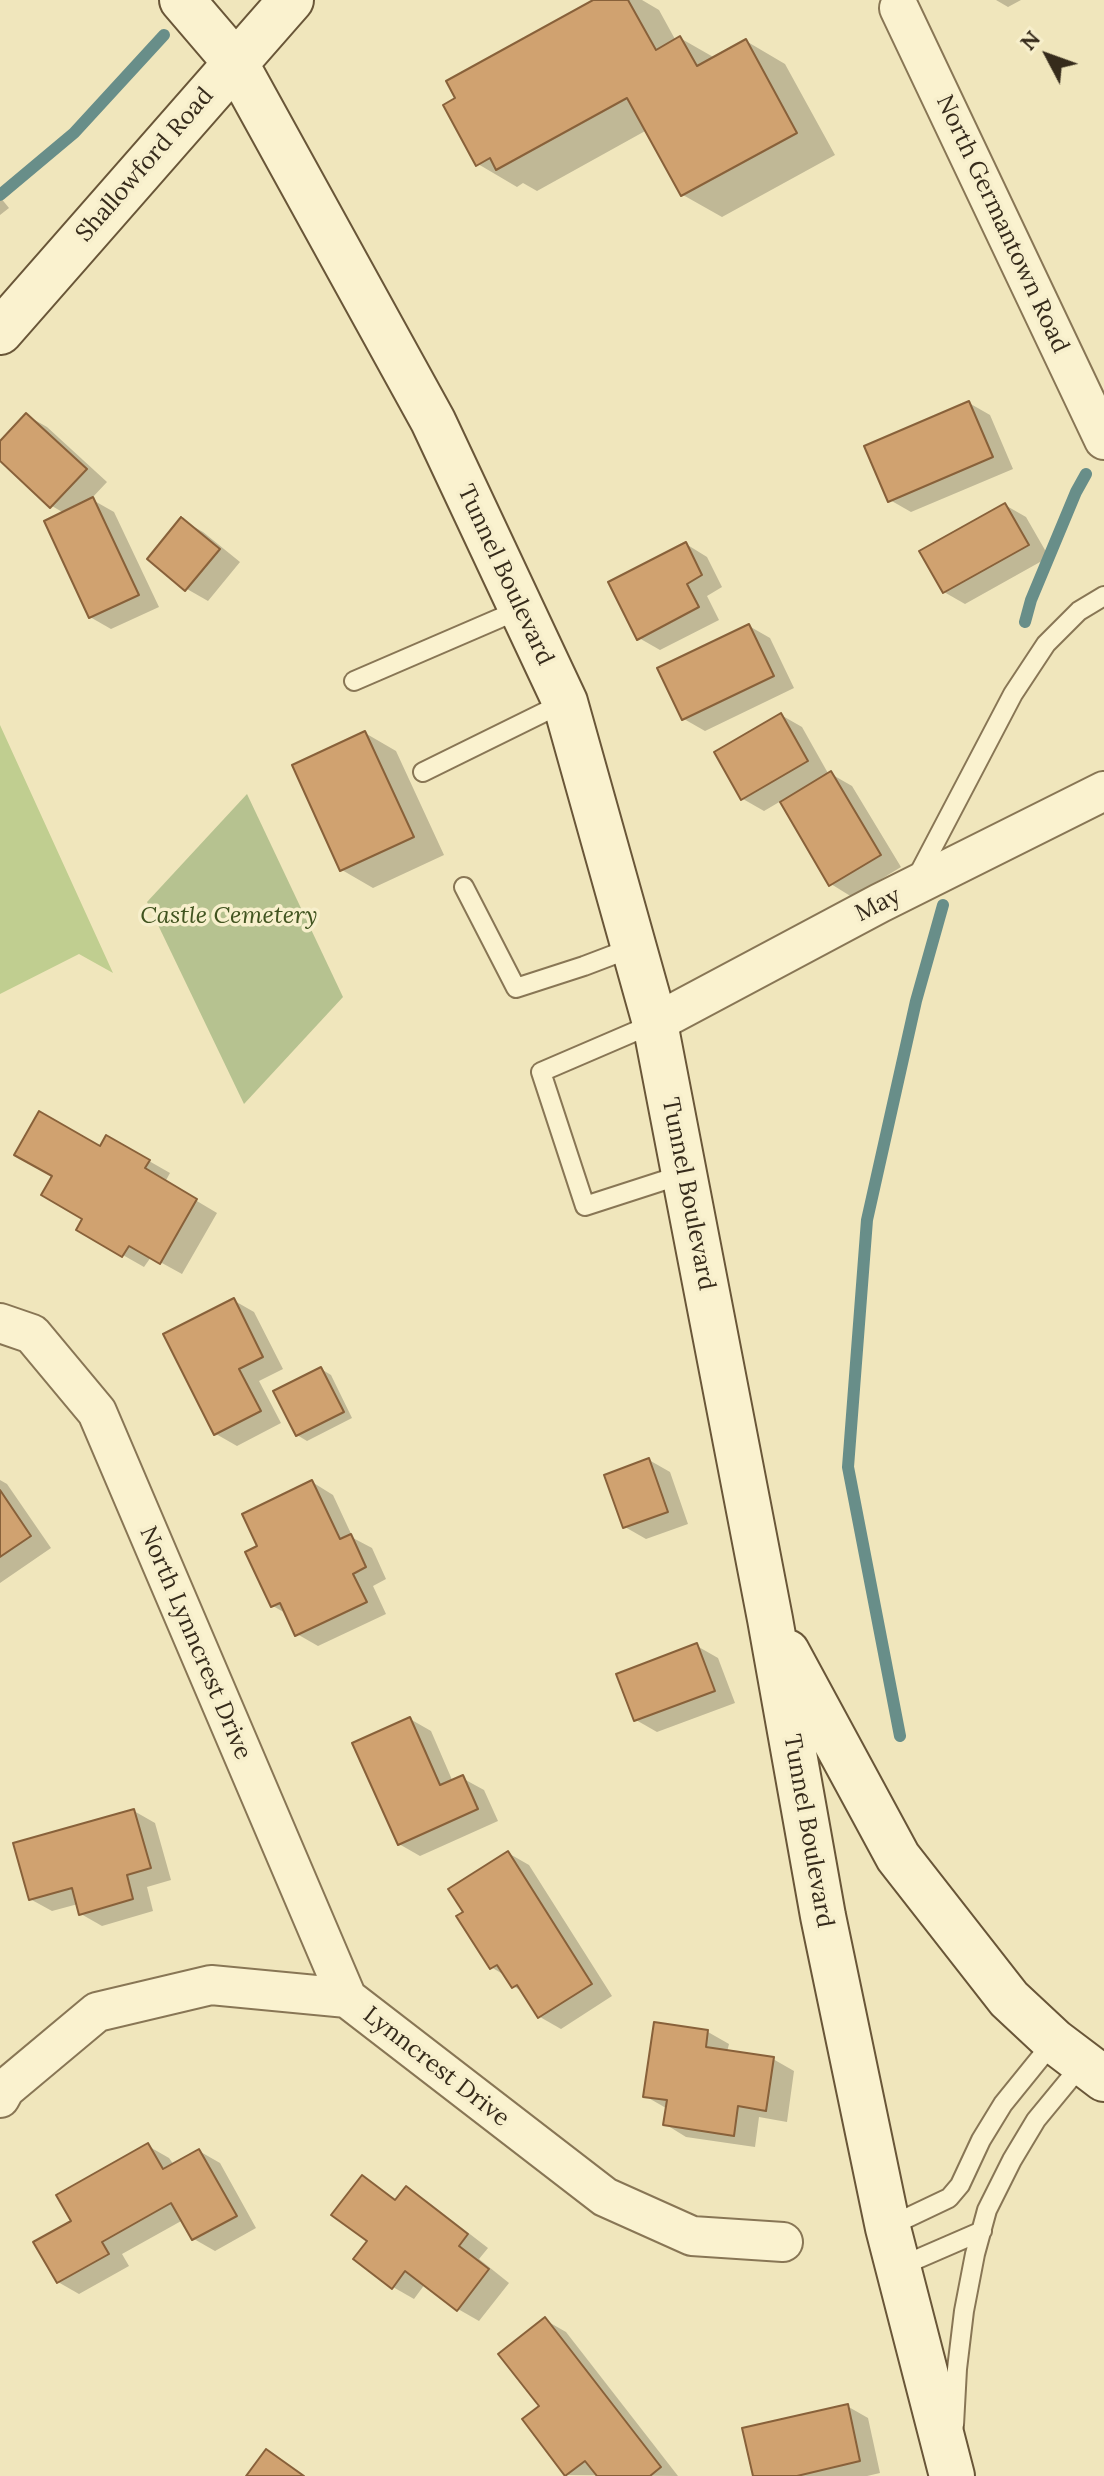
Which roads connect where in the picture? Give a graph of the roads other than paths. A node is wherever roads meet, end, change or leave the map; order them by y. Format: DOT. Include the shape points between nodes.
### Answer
graph roads {
  1 [pos="182,0"];
  2 [pos="291,0"];
  3 [pos="899,8"];
  4 [pos="235,62"];
  5 [pos="0,332"];
  6 [pos="1104,440"];
  7 [pos="1104,596"];
  8 [pos="521,609"];
  9 [pos="354,681"];
  10 [pos="565,702"];
  11 [pos="423,772"];
  12 [pos="1104,791"];
  13 [pos="464,887"];
  14 [pos="911,888"];
  15 [pos="634,947"];
  16 [pos="655,1023"];
  17 [pos="684,1174"];
  18 [pos="0,1323"];
  19 [pos="770,1619"];
  20 [pos="347,1998"];
  21 [pos="1080,2061"];
  22 [pos="0,2098"];
  23 [pos="982,2231"];
  24 [pos="783,2242"];
  25 [pos="893,2248"];
  26 [pos="952,2476"];
  1 -- 4 [label="main road, Tunnel Boulevard"];
  2 -- 4 [label="main road, Shallowford Road"];
  3 -- 6 [label="street, North Germantown Road"];
  4 -- 5 [label="main road, Shallowford Road"];
  4 -- 8 [label="main road, Tunnel Boulevard" via="433,421"];
  7 -- 14 [label="lane" via="1079,611 1046,644 1013,694"];
  8 -- 9 [label="lane"];
  8 -- 10 [label="main road, Tunnel Boulevard"];
  10 -- 11 [label="lane"];
  10 -- 15 [label="main road, Tunnel Boulevard"];
  12 -- 14 [label="street, May"];
  13 -- 15 [label="lane" via="516,988"];
  14 -- 16 [label="street, May"];
  15 -- 16 [label="main road, Tunnel Boulevard"];
  16 -- 17 [label="main road, Tunnel Boulevard"];
  16 -- 17 [label="lane" via="541,1072 585,1206"];
  17 -- 19 [label="main road, Tunnel Boulevard"];
  18 -- 20 [label="street, North Lynncrest Drive" via="32,1334 97,1412"];
  19 -- 21 [label="main road" via="898,1857 1009,1999"];
  19 -- 25 [label="main road, Tunnel Boulevard" via="823,1916"];
  20 -- 22 [label="street, Lynncrest Drive" via="211,1985 97,2012"];
  20 -- 24 [label="street, Lynncrest Drive" via="605,2197 692,2236"];
  21 -- 23 [label="lane" via="1012,2160"];
  21 -- 25 [label="lane" via="1003,2104 960,2185"];
  23 -- 25 [label="lane"];
  23 -- 26 [label="lane" via="964,2311"];
  25 -- 26 [label="main road, Tunnel Boulevard"];
}
